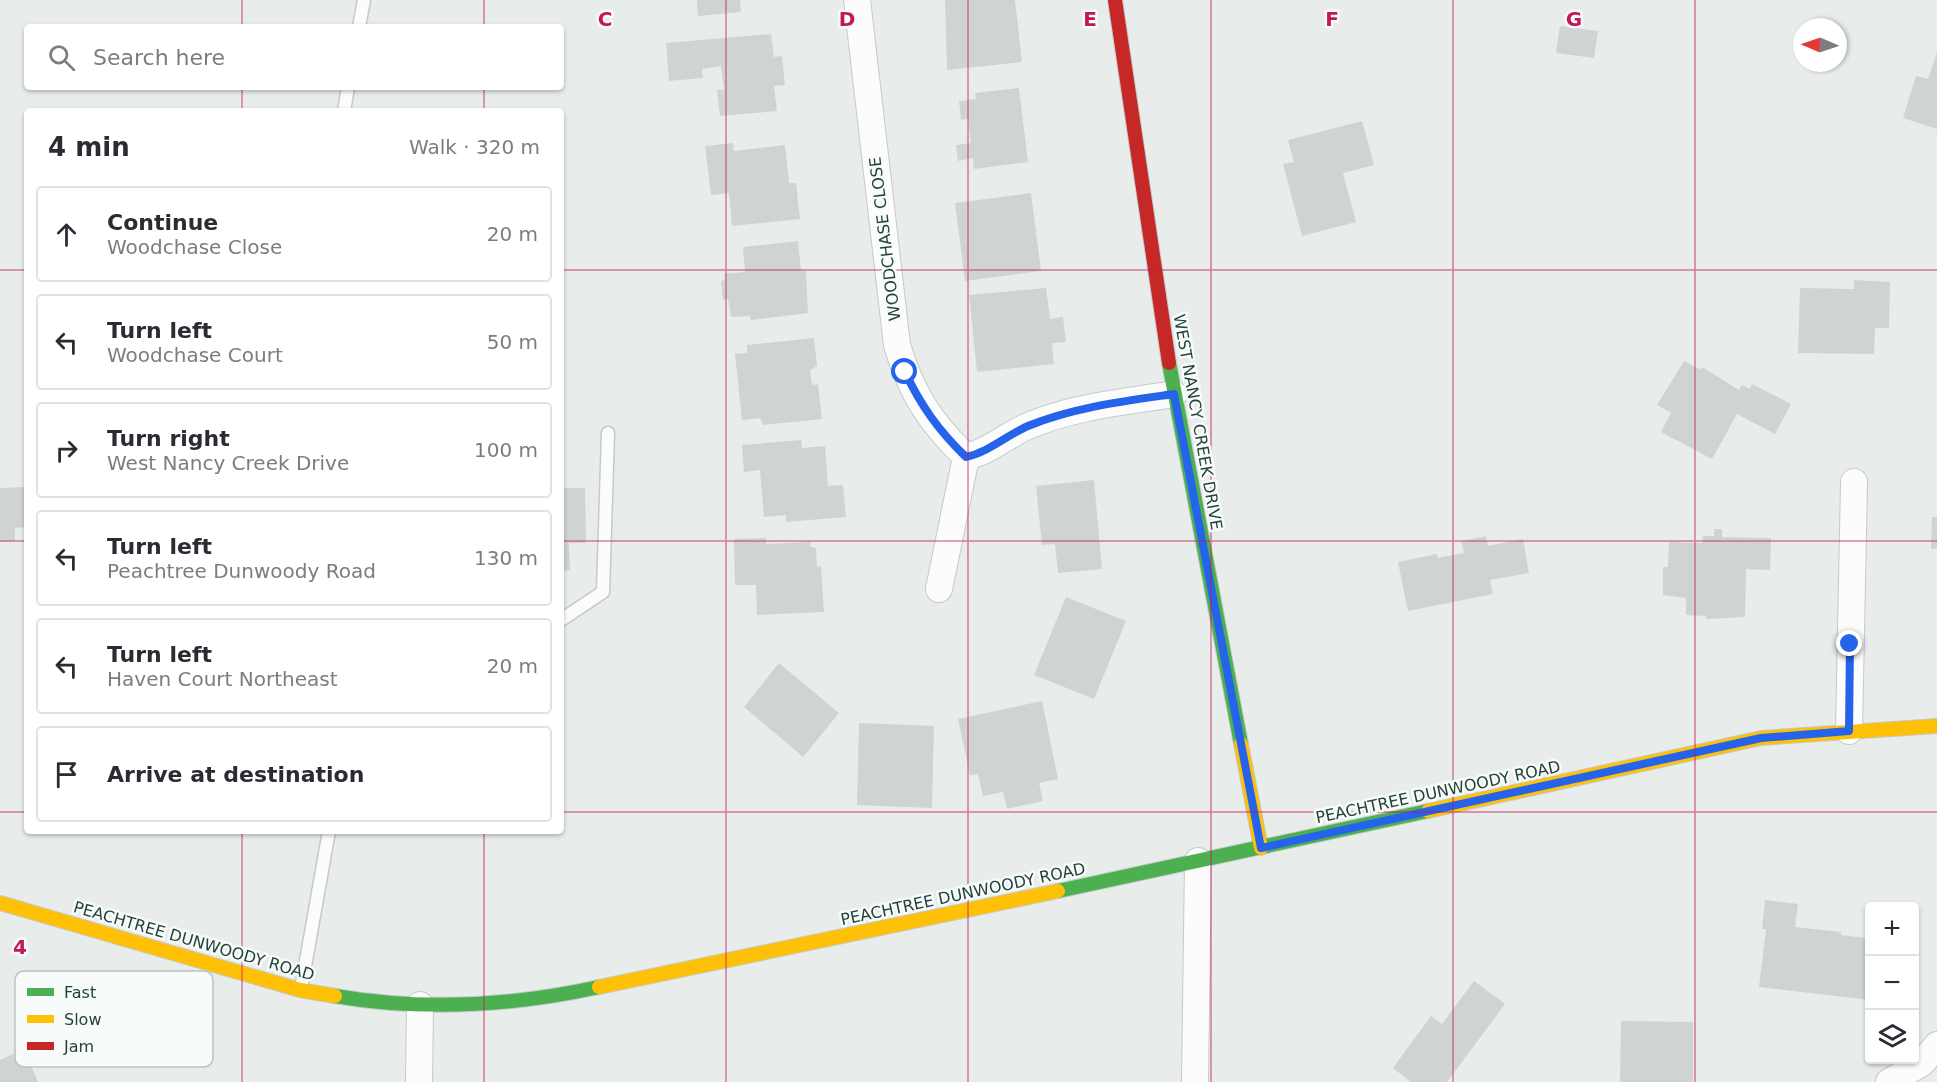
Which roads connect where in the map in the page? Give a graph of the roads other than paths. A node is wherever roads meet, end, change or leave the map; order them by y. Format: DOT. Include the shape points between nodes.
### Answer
graph roads {
  1 [pos="364,0"];
  2 [pos="857,0"];
  3 [pos="1115,0"];
  4 [pos="360,24"];
  5 [pos="348,90"];
  6 [pos="344,108"];
  7 [pos="1174,394"];
  8 [pos="608,433"];
  9 [pos="966,457"];
  10 [pos="1854,482"];
  11 [pos="939,590"];
  12 [pos="564,618"];
  13 [pos="1937,726"];
  14 [pos="1849,731"];
  15 [pos="328,834"];
  16 [pos="1261,848"];
  17 [pos="1198,861"];
  18 [pos="0,903"];
  19 [pos="300,990"];
  20 [pos="420,1005"];
  21 [pos="1937,1045"];
  22 [pos="419,1082"];
  23 [pos="1195,1082"];
  24 [pos="1889,1082"];
  1 -- 4 [label="lane"];
  2 -- 9 [label="street, WOODCHASE CLOSE" via="897,345 920,404 938,430"];
  3 -- 7 [label="main road, WEST NANCY CREEK DRIVE"];
  5 -- 6 [label="lane"];
  7 -- 9 [label="street" via="1069,411 1027,426"];
  7 -- 16 [label="main road, WEST NANCY CREEK DRIVE"];
  8 -- 12 [label="lane" via="603,592"];
  9 -- 11 [label="street"];
  10 -- 14 [label="street"];
  13 -- 14 [label="main road, PEACHTREE DUNWOODY ROAD"];
  14 -- 16 [label="main road, PEACHTREE DUNWOODY ROAD" via="1761,738"];
  15 -- 19 [label="lane"];
  16 -- 17 [label="main road, PEACHTREE DUNWOODY ROAD"];
  17 -- 20 [label="main road, PEACHTREE DUNWOODY ROAD" via="563,995 453,1006"];
  17 -- 23 [label="street"];
  18 -- 19 [label="main road, PEACHTREE DUNWOODY ROAD"];
  19 -- 20 [label="main road, PEACHTREE DUNWOODY ROAD" via="376,1003"];
  20 -- 22 [label="street"];
  21 -- 24 [label="street" via="1922,1063"];
}
